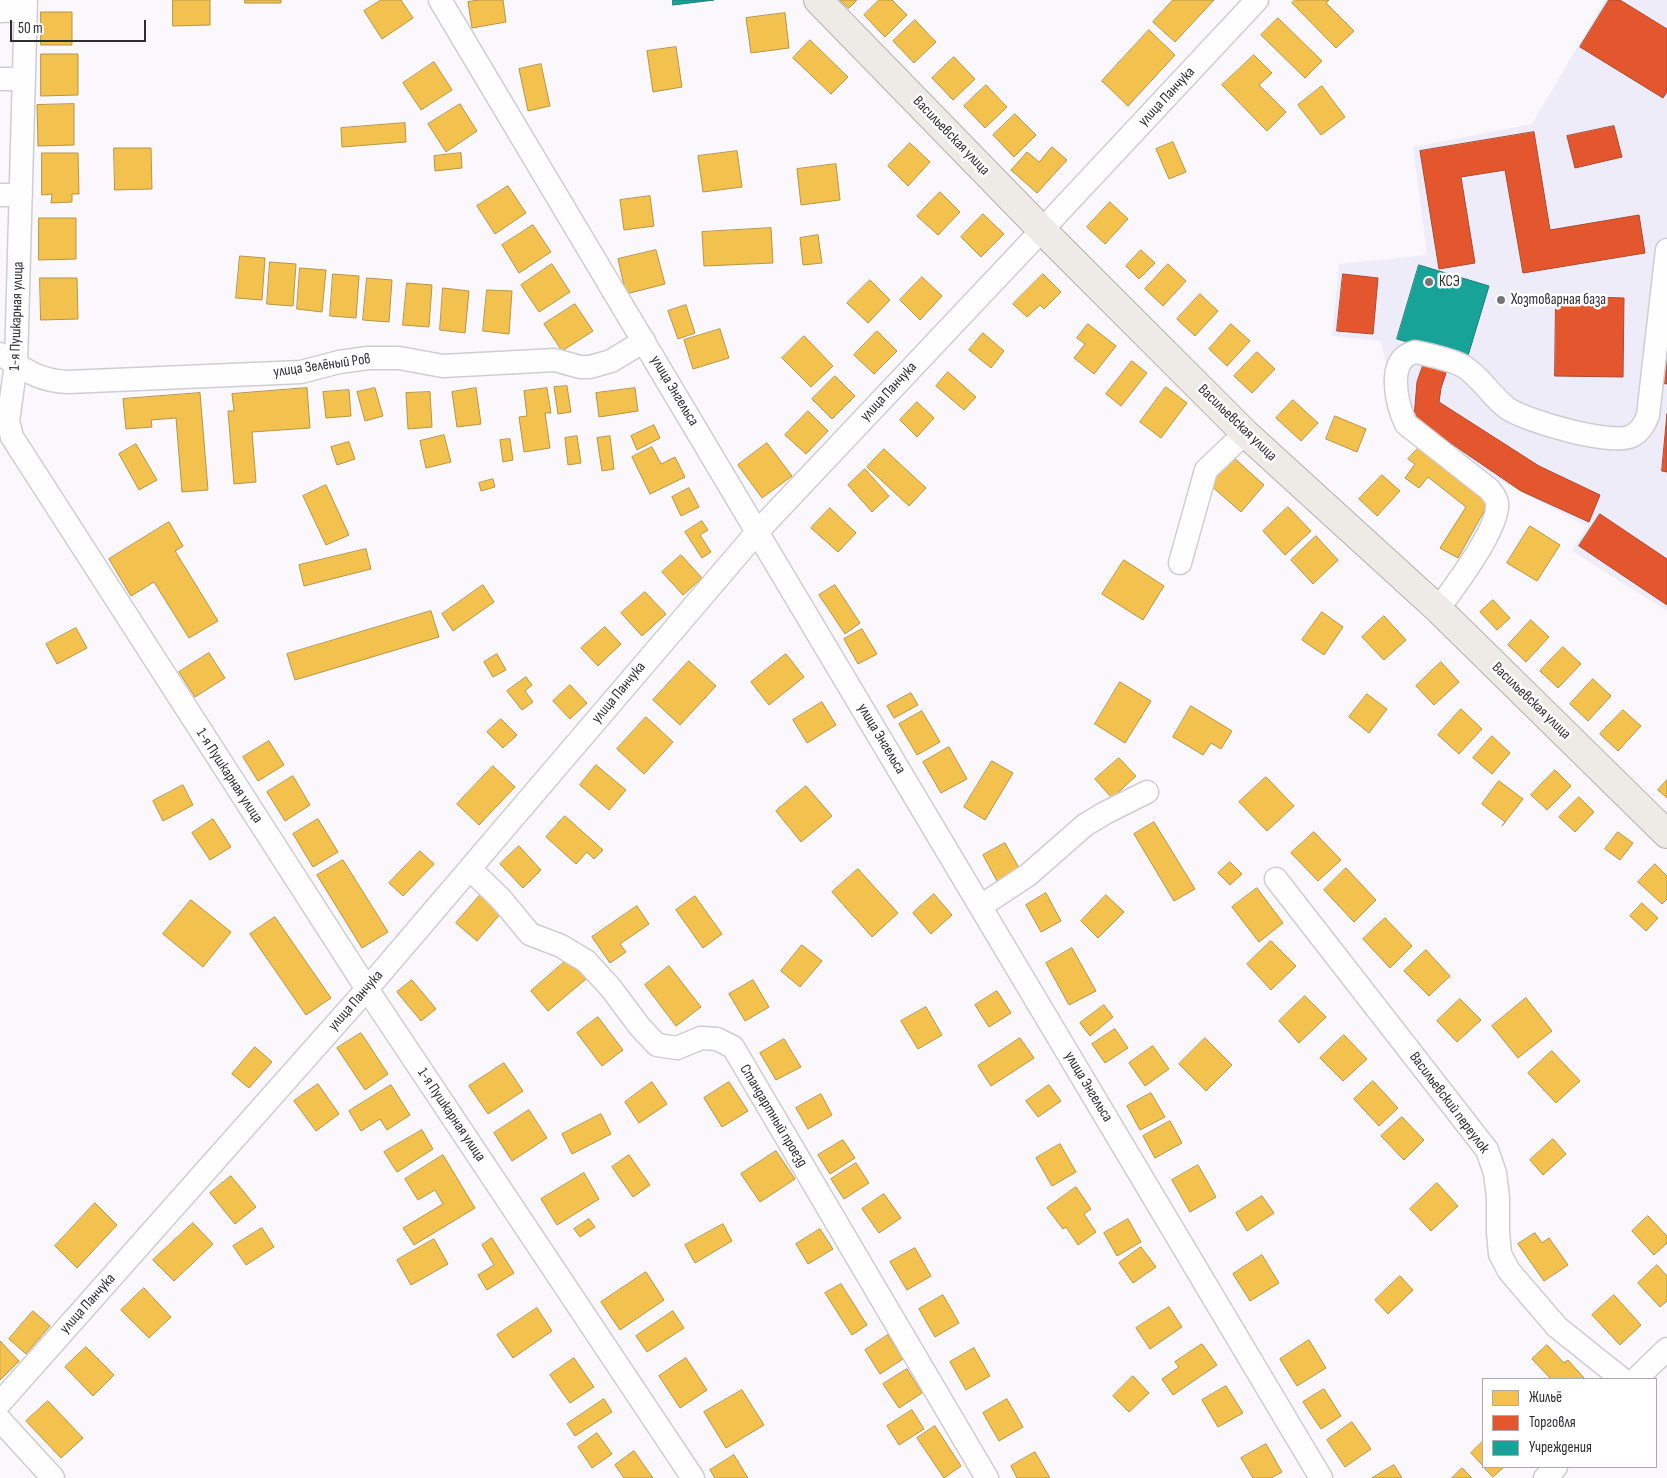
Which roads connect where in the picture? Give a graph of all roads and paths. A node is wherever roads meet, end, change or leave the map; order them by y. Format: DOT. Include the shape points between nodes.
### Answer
graph roads {
  1 [pos="440,0"];
  2 [pos="818,0"];
  3 [pos="1257,0"];
  4 [pos="26,5"];
  5 [pos="0,11"];
  6 [pos="24,78"];
  7 [pos="0,79"];
  8 [pos="10,195"];
  9 [pos="1042,230"];
  10 [pos="1667,250"];
  11 [pos="644,341"];
  12 [pos="8,359"];
  13 [pos="1246,432"];
  14 [pos="758,531"];
  15 [pos="1180,563"];
  16 [pos="1438,609"];
  17 [pos="1147,792"];
  18 [pos="1667,834"];
  19 [pos="470,869"];
  20 [pos="1276,879"];
  21 [pos="981,906"];
  22 [pos="367,989"];
  23 [pos="1667,1349"];
  24 [pos="1621,1378"];
  25 [pos="1637,1378"];
  26 [pos="0,1403"];
  27 [pos="0,1420"];
  28 [pos="1555,1468"];
  29 [pos="52,1478"];
  30 [pos="693,1478"];
  31 [pos="987,1478"];
  32 [pos="1321,1478"];
  33 [pos="1545,1478"];
  1 -- 11 [label="street, улица Энгельса"];
  2 -- 9 [label="main road, Васильевская улица"];
  3 -- 9 [label="street, улица Панчука"];
  4 -- 5 [label="street"];
  4 -- 6 [label="street, 1-я Пушкарная улица"];
  6 -- 7 [label="street"];
  6 -- 8 [label="street, 1-я Пушкарная улица"];
  8 -- 12 [label="street, 1-я Пушкарная улица"];
  9 -- 13 [label="main road, Васильевская улица"];
  9 -- 14 [label="street, улица Панчука"];
  10 -- 16 [label="street" via="1648,415 1640,430 1631,436 1621,438 1574,432 1524,416 1509,409 1462,366 1415,352 1403,357 1397,370 1396,388 1400,412 1406,424 1490,490 1498,502 1496,517 1467,571"];
  11 -- 12 [label="street, улица Зелёный Ров" via="611,361 590,367 554,360 443,366 399,358 368,358 302,372 68,382 38,377"];
  11 -- 14 [label="street, улица Энгельса"];
  12 -- 22 [label="street, 1-я Пушкарная улица" via="8,421 21,453"];
  13 -- 15 [label="street" via="1206,470"];
  13 -- 16 [label="main road, Васильевская улица"];
  14 -- 19 [label="street, улица Панчука"];
  14 -- 21 [label="street, улица Энгельса"];
  16 -- 18 [label="main road, Васильевская улица"];
  17 -- 21 [label="street" via="1085,825 1028,875"];
  19 -- 22 [label="street, улица Панчука"];
  19 -- 31 [label="street, Стандартный проезд" via="530,934 561,946 586,961 657,1045 677,1048 701,1038 717,1039 733,1047"];
  20 -- 24 [label="street, Васильевский переулок" via="1487,1150 1495,1173 1500,1254 1509,1272 1557,1327"];
  21 -- 32 [label="street, улица Энгельса"];
  22 -- 26 [label="street, улица Панчука"];
  22 -- 30 [label="street, 1-я Пушкарная улица"];
  23 -- 25 [label="street"];
  27 -- 29 [label="street"];
  28 -- 33 [label="street"];
}
